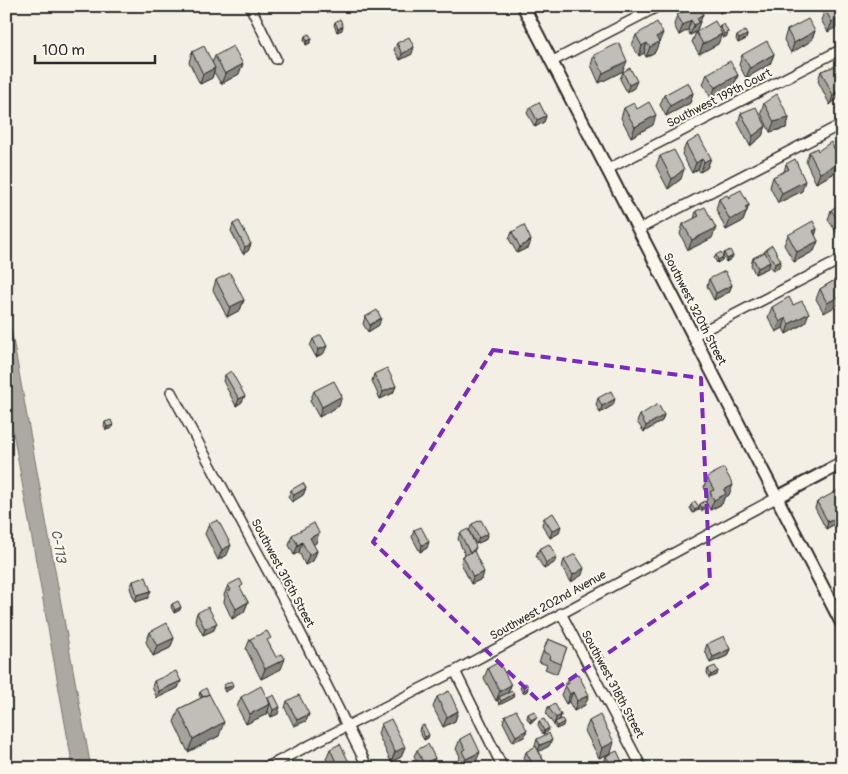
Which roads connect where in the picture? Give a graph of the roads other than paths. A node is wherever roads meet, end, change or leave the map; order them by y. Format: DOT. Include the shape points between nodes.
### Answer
graph roads {
  1 [pos="250,6"];
  2 [pos="523,6"];
  3 [pos="659,6"];
  4 [pos="842,49"];
  5 [pos="276,59"];
  6 [pos="551,62"];
  7 [pos="842,124"];
  8 [pos="608,169"];
  9 [pos="639,230"];
  10 [pos="842,259"];
  11 [pos="693,336"];
  12 [pos="171,392"];
  13 [pos="842,463"];
  14 [pos="776,498"];
  15 [pos="561,613"];
  16 [pos="842,624"];
  17 [pos="455,671"];
  18 [pos="346,725"];
  19 [pos="266,768"];
  20 [pos="368,768"];
  21 [pos="503,768"];
  22 [pos="642,768"];
  1 -- 5 [label="street"];
  2 -- 6 [label="street, Southwest 320th Street"];
  3 -- 6 [label="street"];
  4 -- 8 [label="street, Southwest 199th Court"];
  6 -- 8 [label="street, Southwest 320th Street"];
  7 -- 9 [label="street"];
  8 -- 9 [label="street, Southwest 320th Street"];
  9 -- 11 [label="street, Southwest 320th Street"];
  10 -- 11 [label="street"];
  11 -- 14 [label="street, Southwest 320th Street"];
  12 -- 18 [label="street, Southwest 316th Street" via="292,616"];
  13 -- 14 [label="street, Southwest 202nd Avenue"];
  14 -- 15 [label="street, Southwest 202nd Avenue"];
  14 -- 16 [label="street, Southwest 320th Street"];
  15 -- 17 [label="street, Southwest 202nd Avenue"];
  15 -- 22 [label="street, Southwest 318th Street"];
  17 -- 18 [label="street, Southwest 202nd Avenue"];
  17 -- 21 [label="street"];
  18 -- 19 [label="street, Southwest 202nd Avenue"];
  18 -- 20 [label="street, Southwest 316th Street"];
}
